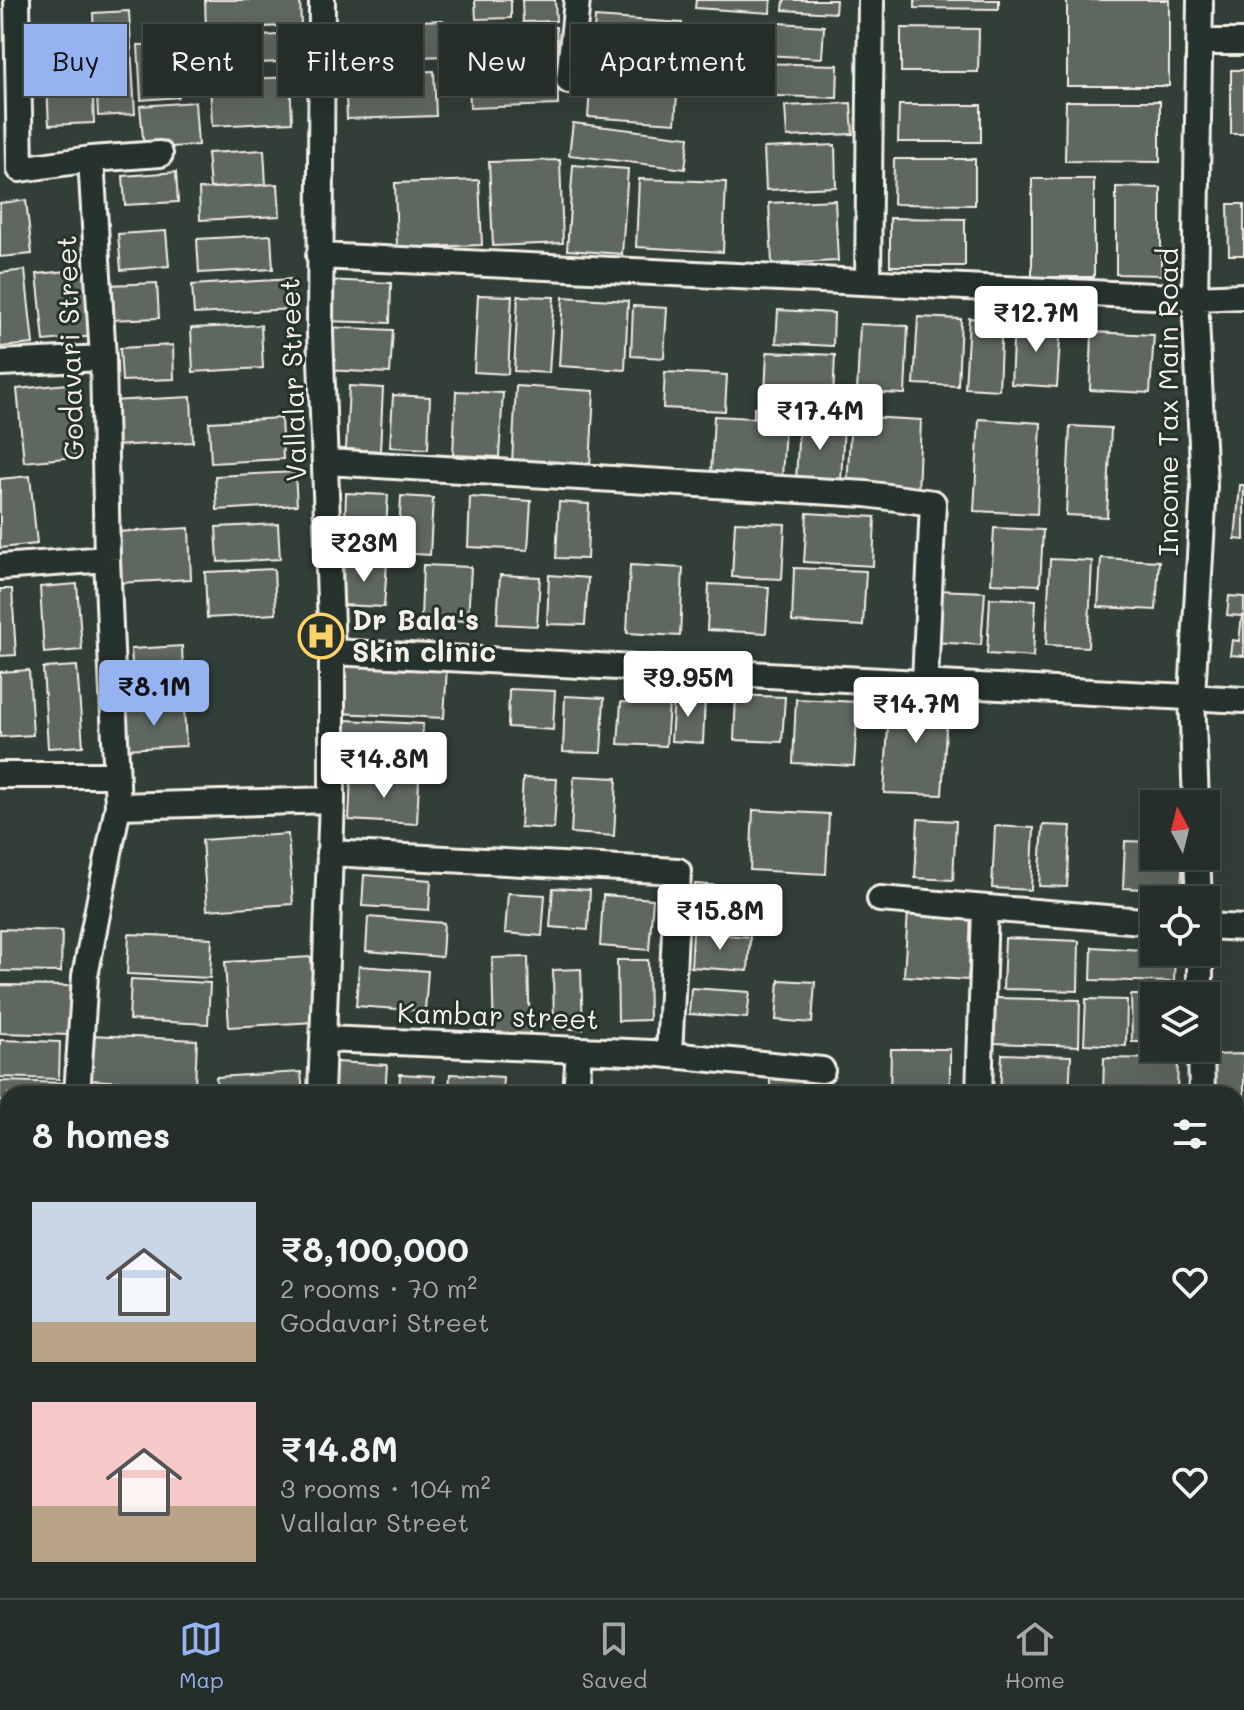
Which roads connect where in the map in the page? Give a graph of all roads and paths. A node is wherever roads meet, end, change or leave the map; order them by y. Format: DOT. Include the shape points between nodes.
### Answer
graph roads {
  1 [pos="17,0"];
  2 [pos="322,0"];
  3 [pos="577,0"];
  4 [pos="871,0"];
  5 [pos="1200,0"];
  6 [pos="1201,42"];
  7 [pos="1244,42"];
  8 [pos="569,81"];
  9 [pos="160,154"];
  10 [pos="91,159"];
  11 [pos="10,169"];
  12 [pos="319,256"];
  13 [pos="868,280"];
  14 [pos="1244,296"];
  15 [pos="1195,298"];
  16 [pos="103,358"];
  17 [pos="0,363"];
  18 [pos="327,462"];
  19 [pos="107,559"];
  20 [pos="0,567"];
  21 [pos="332,652"];
  22 [pos="925,682"];
  23 [pos="1192,696"];
  24 [pos="1244,700"];
  25 [pos="0,775"];
  26 [pos="115,775"];
  27 [pos="1195,790"];
  28 [pos="332,800"];
  29 [pos="118,806"];
  30 [pos="329,853"];
  31 [pos="880,899"];
  32 [pos="985,908"];
  33 [pos="1140,921"];
  34 [pos="1220,927"];
  35 [pos="1244,928"];
  36 [pos="325,1039"];
  37 [pos="579,1050"];
  38 [pos="669,1055"];
  39 [pos="1201,1062"];
  40 [pos="822,1070"];
  41 [pos="78,1086"];
  42 [pos="322,1086"];
  43 [pos="577,1086"];
  44 [pos="979,1086"];
  45 [pos="1202,1086"];
  1 -- 11 [label="street"];
  2 -- 12 [label="street, Vallalar Street"];
  3 -- 8 [label="street"];
  4 -- 13 [label="street"];
  5 -- 6 [label="street, Income Tax Main Road"];
  6 -- 7 [label="street"];
  6 -- 15 [label="street, Income Tax Main Road"];
  9 -- 10 [label="street"];
  10 -- 11 [label="street"];
  10 -- 16 [label="street, Godavari Street"];
  12 -- 13 [label="street"];
  12 -- 18 [label="street, Vallalar Street"];
  13 -- 15 [label="street"];
  14 -- 15 [label="street"];
  15 -- 23 [label="street, Income Tax Main Road" via="1204,486"];
  16 -- 17 [label="street"];
  16 -- 19 [label="street, Godavari Street"];
  18 -- 21 [label="street, Vallalar Street"];
  18 -- 22 [label="street" via="866,494 933,503"];
  19 -- 20 [label="street"];
  19 -- 26 [label="street, Godavari Street"];
  21 -- 22 [label="street"];
  21 -- 28 [label="street, Vallalar Street"];
  22 -- 23 [label="street"];
  23 -- 24 [label="street"];
  23 -- 27 [label="street, Income Tax Main Road"];
  25 -- 26 [label="street"];
  26 -- 29 [label="street, Godavari Street"];
  28 -- 29 [label="street"];
  28 -- 30 [label="street, Vallalar Street"];
  29 -- 41 [label="street, Godavari Street" via="85,976"];
  30 -- 36 [label="street, Vallalar Street"];
  30 -- 38 [label="street" via="678,871"];
  31 -- 32 [label="street"];
  32 -- 33 [label="street"];
  32 -- 44 [label="street"];
  34 -- 35 [label="street"];
  36 -- 37 [label="street, Kambar street"];
  36 -- 42 [label="street, Vallalar Street"];
  37 -- 38 [label="street, Kambar street"];
  37 -- 43 [label="street"];
  38 -- 40 [label="street, Kambar street"];
  39 -- 45 [label="street"];
}
